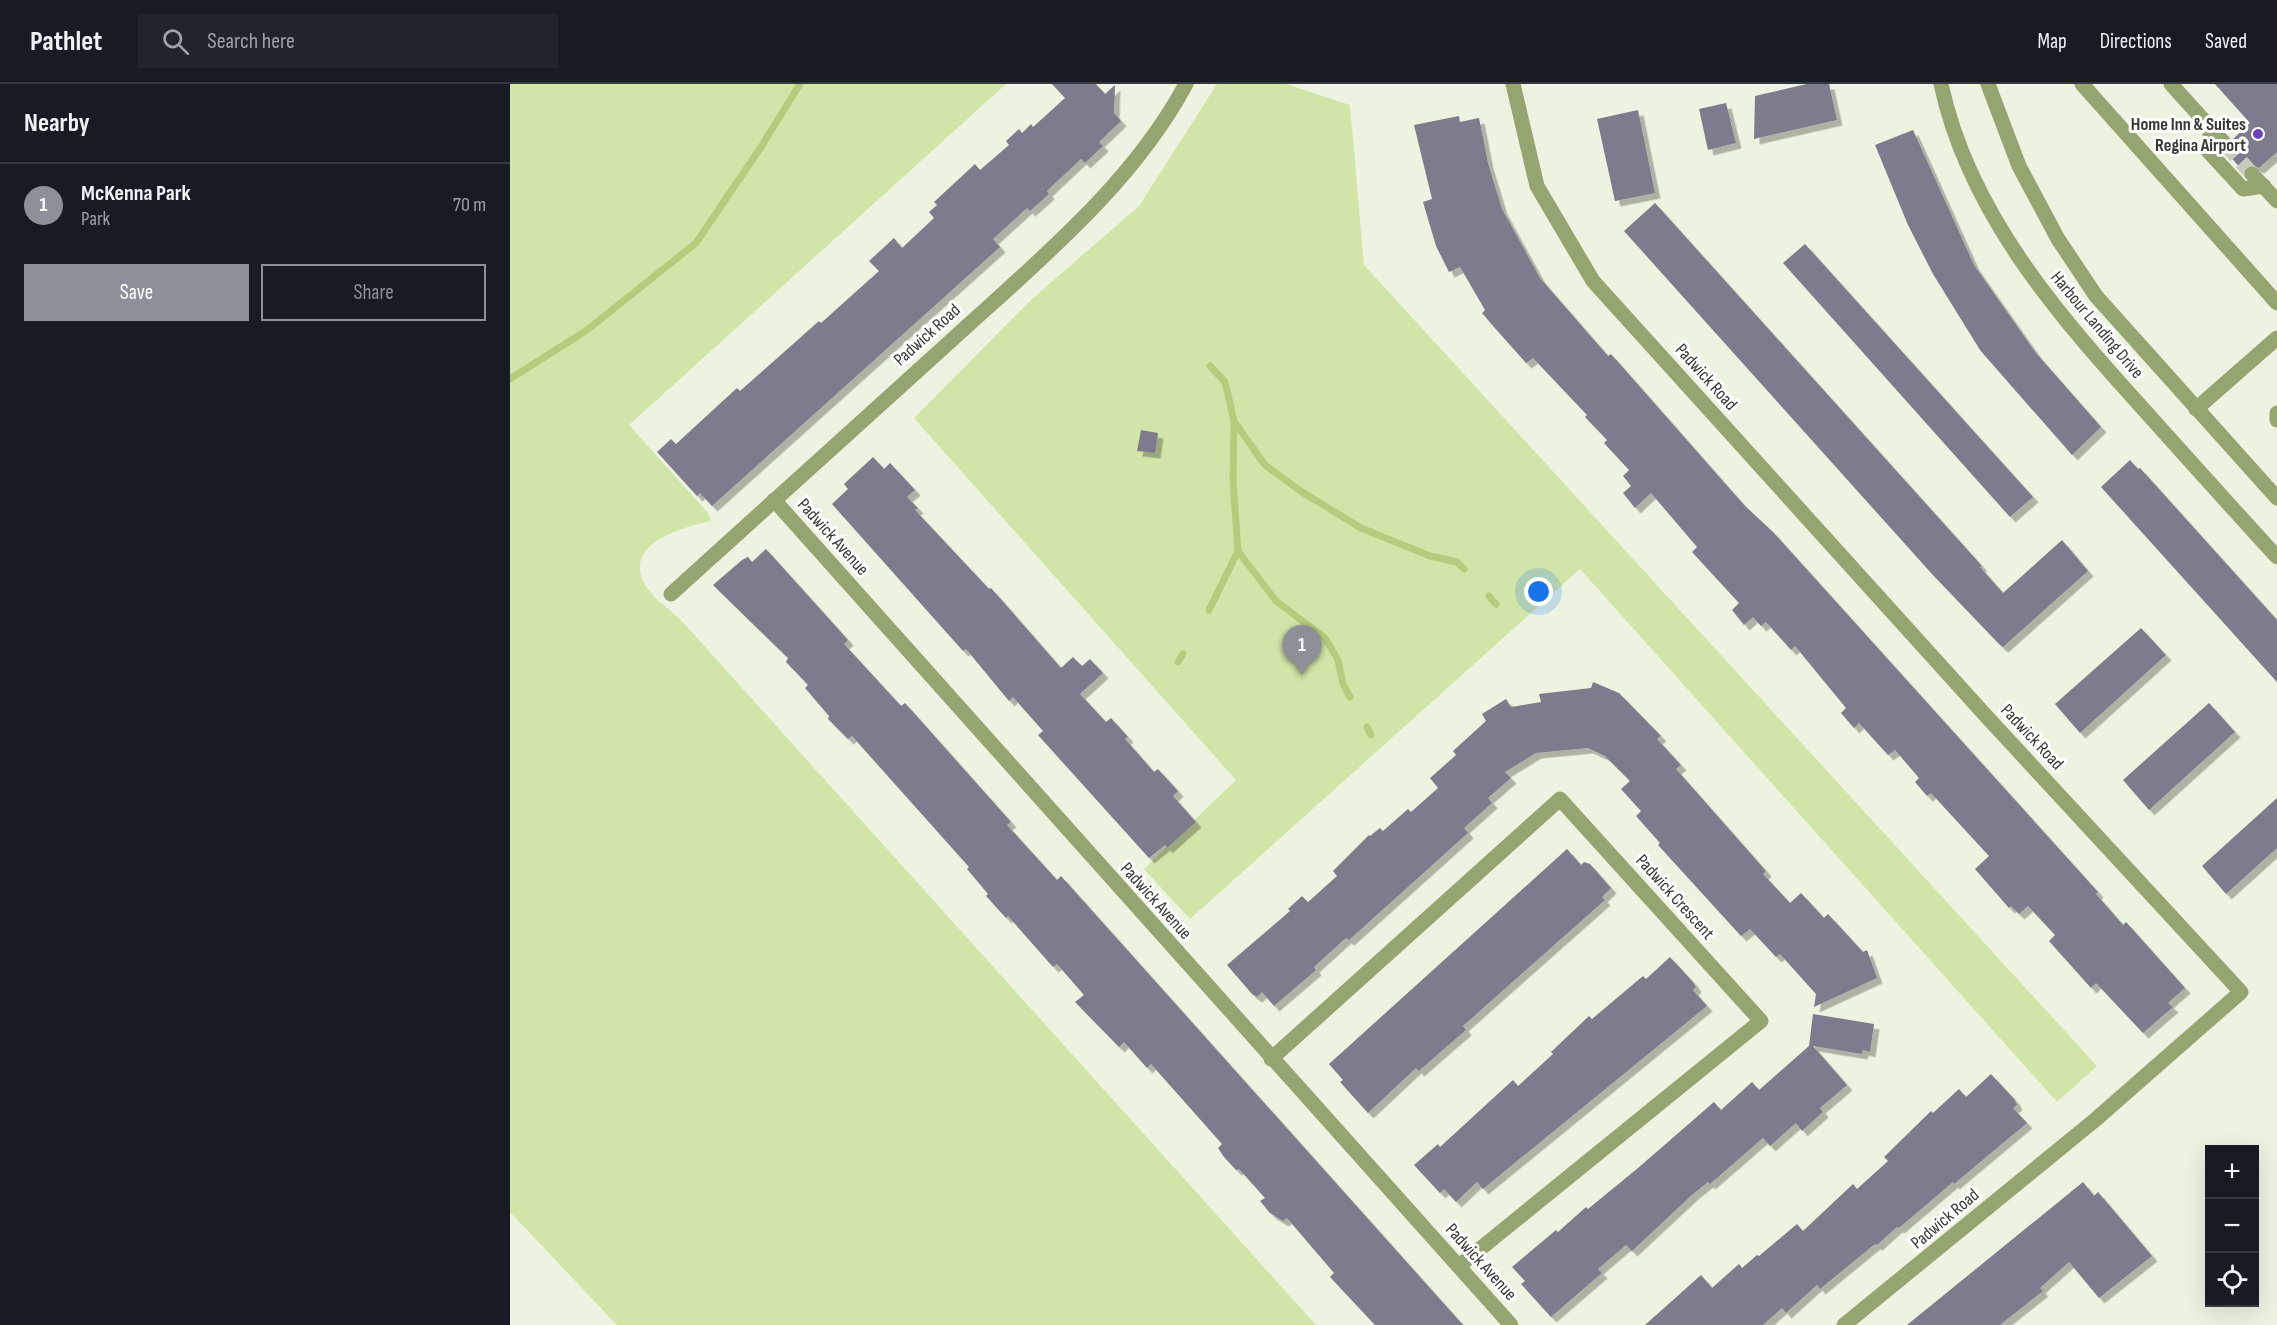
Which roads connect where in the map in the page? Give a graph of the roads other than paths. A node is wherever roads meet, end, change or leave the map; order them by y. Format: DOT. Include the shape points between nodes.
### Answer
graph roads {
  1 [pos="1186,84"];
  2 [pos="1513,84"];
  3 [pos="1941,84"];
  4 [pos="1988,84"];
  5 [pos="2082,84"];
  6 [pos="2171,84"];
  7 [pos="2211,128"];
  8 [pos="2226,145"];
  9 [pos="2252,174"];
  10 [pos="2264,186"];
  11 [pos="2277,201"];
  12 [pos="2277,303"];
  13 [pos="2277,338"];
  14 [pos="2196,410"];
  15 [pos="2277,413"];
  16 [pos="2277,420"];
  17 [pos="2277,498"];
  18 [pos="774,500"];
  19 [pos="2277,557"];
  20 [pos="670,594"];
  21 [pos="1271,1059"];
  22 [pos="1459,1266"];
  23 [pos="1511,1325"];
  24 [pos="1844,1325"];
  1 -- 18 [label="street, Padwick Road" via="1170,114 1134,163 1093,206 1030,269"];
  2 -- 24 [label="street, Padwick Road" via="1537,186 1593,281 2241,992 2095,1120"];
  3 -- 19 [label="street, Harbour Landing Drive" via="1970,169 2027,271 2109,371"];
  4 -- 14 [label="street, Harbour Landing Drive" via="2019,166 2058,239 2096,296"];
  5 -- 12 [label="street"];
  6 -- 7 [label="street"];
  7 -- 8 [label="street"];
  7 -- 10 [label="street" via="2208,151 2243,189"];
  9 -- 10 [label="street"];
  10 -- 11 [label="street"];
  13 -- 14 [label="street"];
  14 -- 17 [label="street, Harbour Landing Drive"];
  15 -- 16 [label="street"];
  18 -- 20 [label="street, Padwick Road"];
  18 -- 21 [label="street, Padwick Avenue"];
  21 -- 22 [label="street, Padwick Avenue"];
  21 -- 22 [label="street, Padwick Crescent" via="1560,799 1761,1021"];
  22 -- 23 [label="street, Padwick Avenue"];
}
